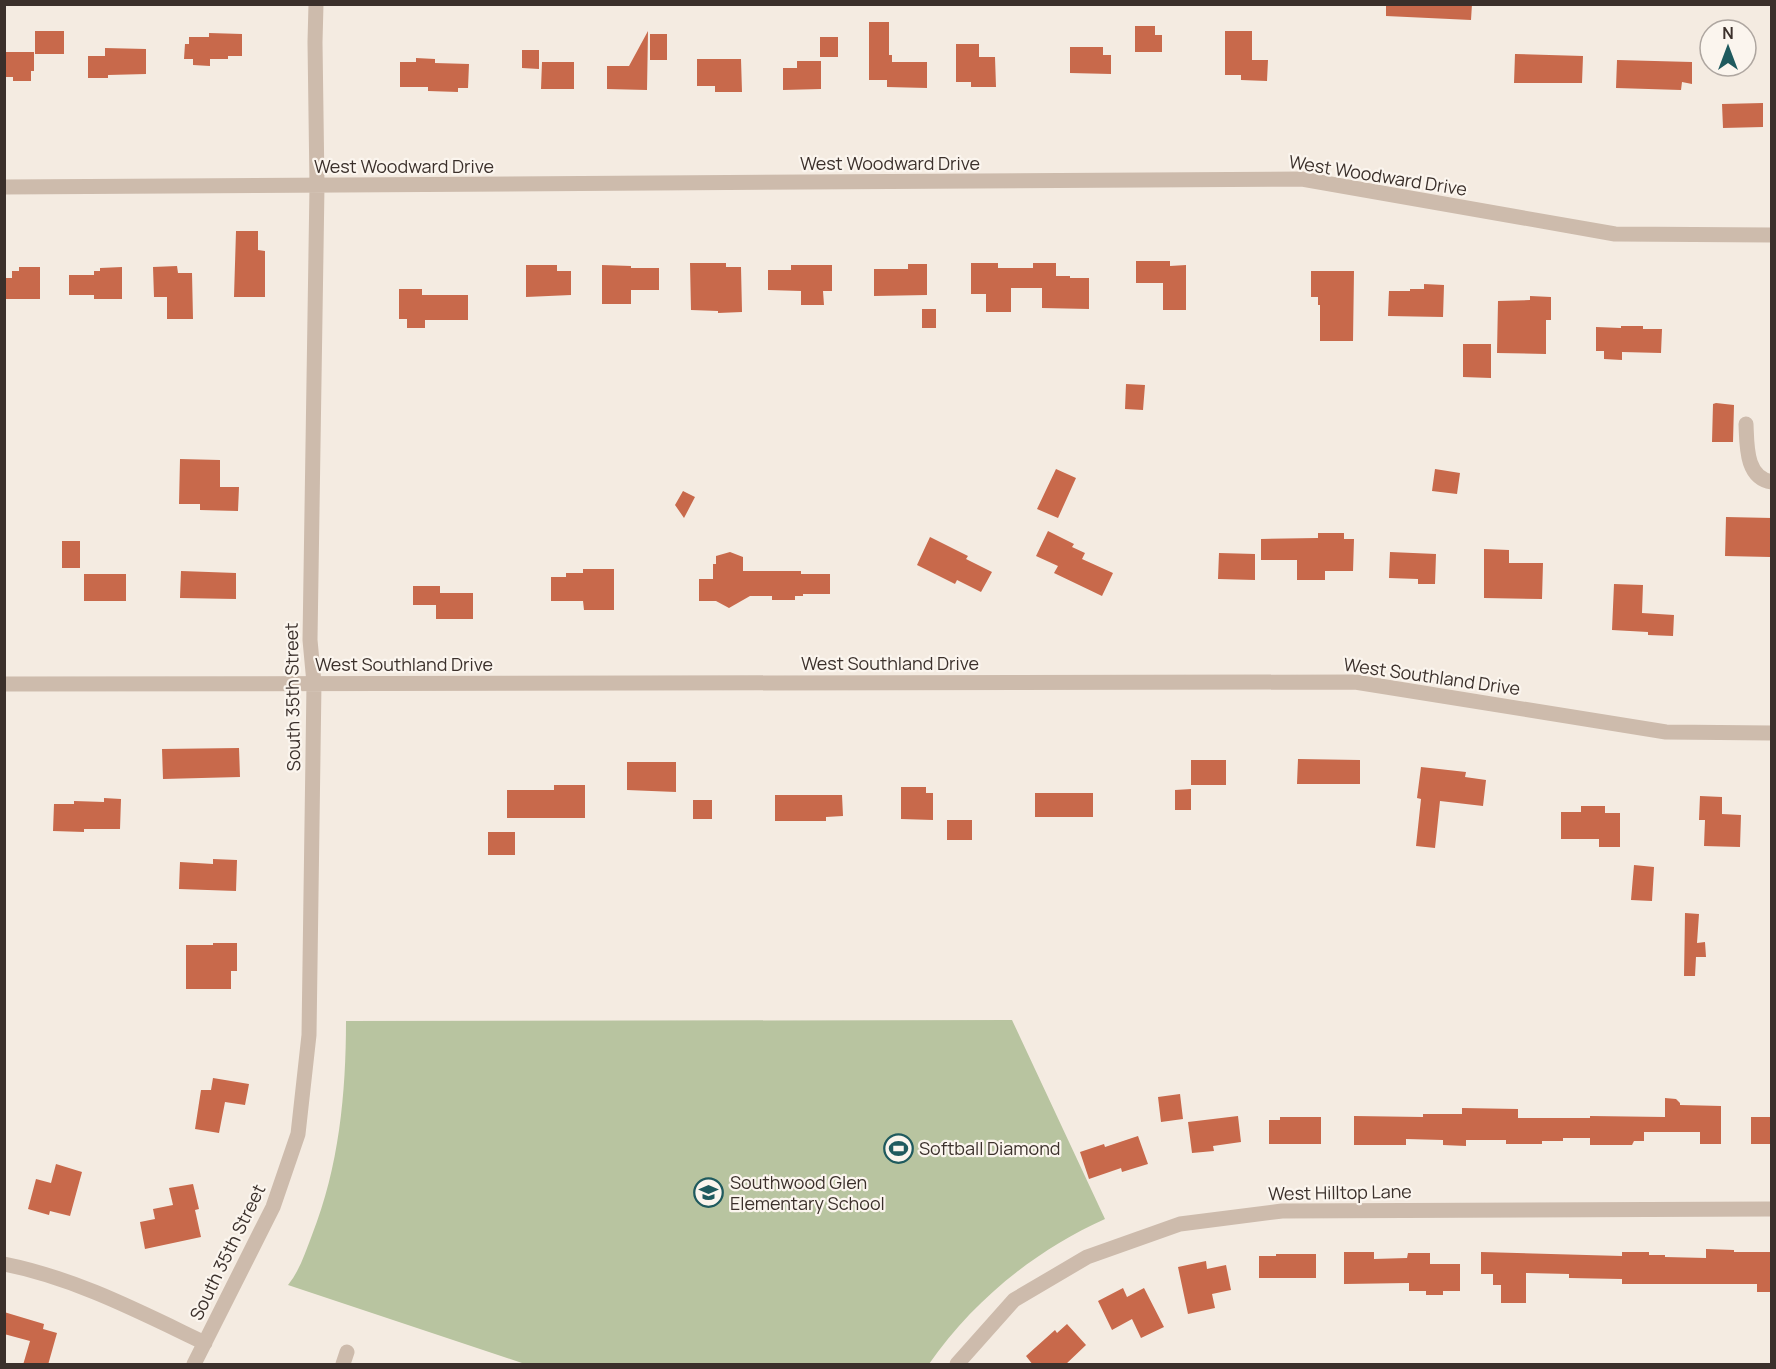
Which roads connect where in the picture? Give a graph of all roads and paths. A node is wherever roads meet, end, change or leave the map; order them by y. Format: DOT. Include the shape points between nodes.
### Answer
graph roads {
  1 [pos="316,4"];
  2 [pos="317,186"];
  3 [pos="4,187"];
  4 [pos="1772,235"];
  5 [pos="1746,424"];
  6 [pos="1772,482"];
  7 [pos="314,683"];
  8 [pos="4,684"];
  9 [pos="1772,733"];
  10 [pos="1772,1209"];
  11 [pos="4,1264"];
  12 [pos="205,1344"];
  13 [pos="194,1365"];
  14 [pos="957,1365"];
  1 -- 2 [label="street, South 35th Street"];
  2 -- 3 [label="street, West Woodward Drive"];
  2 -- 4 [label="street, West Woodward Drive" via="1302,179 1614,234"];
  2 -- 7 [label="street, South 35th Street" via="310,640"];
  5 -- 6 [label="street" via="1748,456 1754,471"];
  7 -- 8 [label="street, West Southland Drive"];
  7 -- 9 [label="street, West Southland Drive" via="1355,682 1666,732"];
  7 -- 12 [label="street, South 35th Street" via="309,1035 298,1134 273,1207"];
  10 -- 14 [label="street, West Hilltop Lane" via="1282,1210 1180,1224 1087,1257 1014,1300"];
  11 -- 12 [label="street" via="108,1297"];
  12 -- 13 [label="street, South 35th Street"];
}
